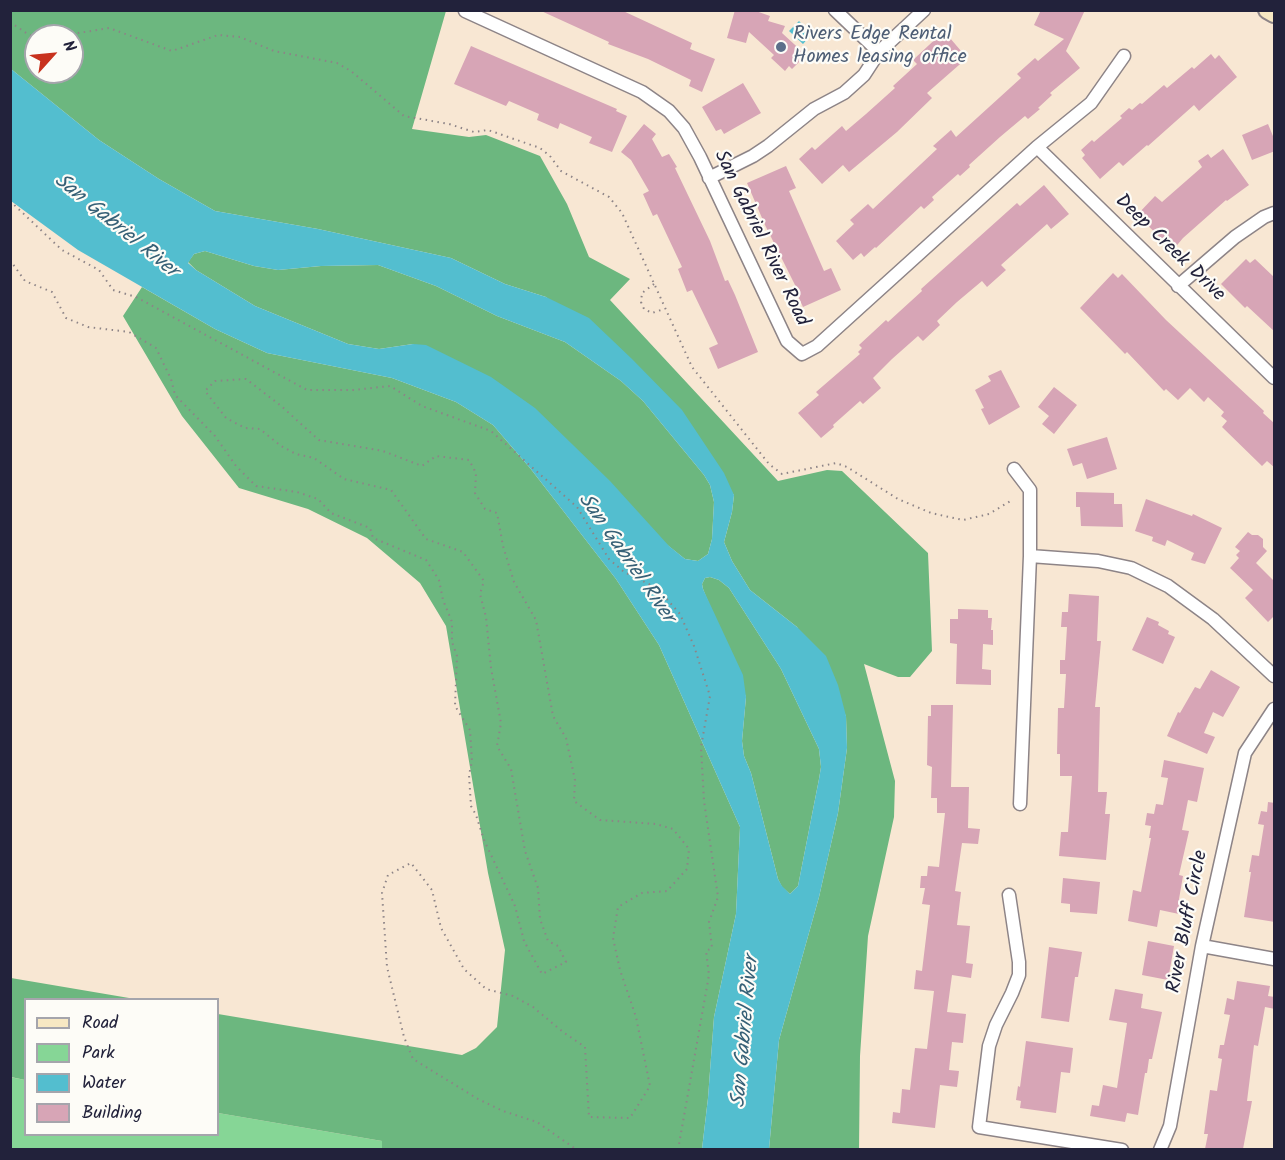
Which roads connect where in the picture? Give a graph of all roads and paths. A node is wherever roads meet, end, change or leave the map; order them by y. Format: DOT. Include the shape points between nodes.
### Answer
graph roads {
  1 [pos="835,10"];
  2 [pos="924,10"];
  3 [pos="1267,10"];
  4 [pos="465,11"];
  5 [pos="1275,14"];
  6 [pos="10,22"];
  7 [pos="24,32"];
  8 [pos="84,32"];
  9 [pos="879,52"];
  10 [pos="1124,56"];
  11 [pos="1037,147"];
  12 [pos="708,178"];
  13 [pos="10,201"];
  14 [pos="1275,213"];
  15 [pos="10,260"];
  16 [pos="654,284"];
  17 [pos="1178,286"];
  18 [pos="665,309"];
  19 [pos="1275,378"];
  20 [pos="1014,469"];
  21 [pos="1012,500"];
  22 [pos="1030,556"];
  23 [pos="1275,676"];
  24 [pos="1275,709"];
  25 [pos="1020,804"];
  26 [pos="1009,895"];
  27 [pos="1202,946"];
  28 [pos="1275,959"];
  29 [pos="577,1149"];
  30 [pos="678,1149"];
  31 [pos="1122,1149"];
  32 [pos="1160,1149"];
  1 -- 9 [label="street"];
  2 -- 9 [label="street"];
  3 -- 5 [label="main road"];
  4 -- 12 [label="street, San Gabriel River Road" via="651,98 684,128"];
  6 -- 7 [label="path"];
  8 -- 16 [label="path" via="109,28 172,51 218,35 240,38 274,51 337,63 404,116 474,132 488,130 540,148 561,171 609,196 622,213"];
  9 -- 12 [label="street" via="864,75 844,93 814,109 753,156"];
  10 -- 11 [label="street, San Gabriel River Road" via="1091,103"];
  11 -- 12 [label="street, San Gabriel River Road" via="817,346 802,354 784,336"];
  11 -- 17 [label="street, Deep Creek Drive"];
  13 -- 30 [label="path" via="62,250 99,270 113,290 136,297 307,390 390,387 422,406 491,431 577,507 609,559 624,572 657,588 680,614 710,696 701,747 704,801 718,897 708,922 712,948 705,951 709,975"];
  14 -- 17 [label="street" via="1234,237"];
  15 -- 29 [label="path" via="25,281 52,292 66,318 88,327 129,332 156,348 175,395 256,486 318,499 331,513 370,528 373,538 426,561 439,580 452,622 457,656 455,706 470,730 471,806 515,906 524,941 542,974 566,962 558,946 548,941 540,919 538,888 525,851 511,769 497,746 501,723 480,594 484,581 463,552 426,539 391,490 344,479 314,458 280,446 260,429 245,428 226,418 205,391 215,381 246,379 319,440 383,451 423,466 436,456 469,460 476,473 475,493 485,509 496,513 514,582 536,620 553,716 566,738 576,780 574,801 600,820 656,824 673,830 689,849 687,869 667,891 642,893 618,907 613,938 651,1086 630,1118 589,1117 585,1047 533,1007 513,996 486,989 464,969 441,928 432,890 411,863 388,875 382,893 387,967 413,1059 478,1099 537,1122"];
  16 -- 18 [label="path"];
  16 -- 18 [label="path" via="642,293 640,302 652,313"];
  17 -- 19 [label="street, Deep Creek Drive"];
  18 -- 21 [label="path" via="692,367 769,464 782,474 836,463 898,499 931,513 963,520 989,514"];
  20 -- 22 [label="street" via="1030,490"];
  22 -- 23 [label="street" via="1098,561 1131,568 1168,586 1213,619"];
  22 -- 25 [label="street"];
  24 -- 27 [label="street, River Bluff Circle" via="1245,753"];
  26 -- 31 [label="street" via="1019,975 989,1046 980,1127"];
  27 -- 28 [label="street"];
  27 -- 32 [label="street, River Bluff Circle" via="1170,1126"];
}
